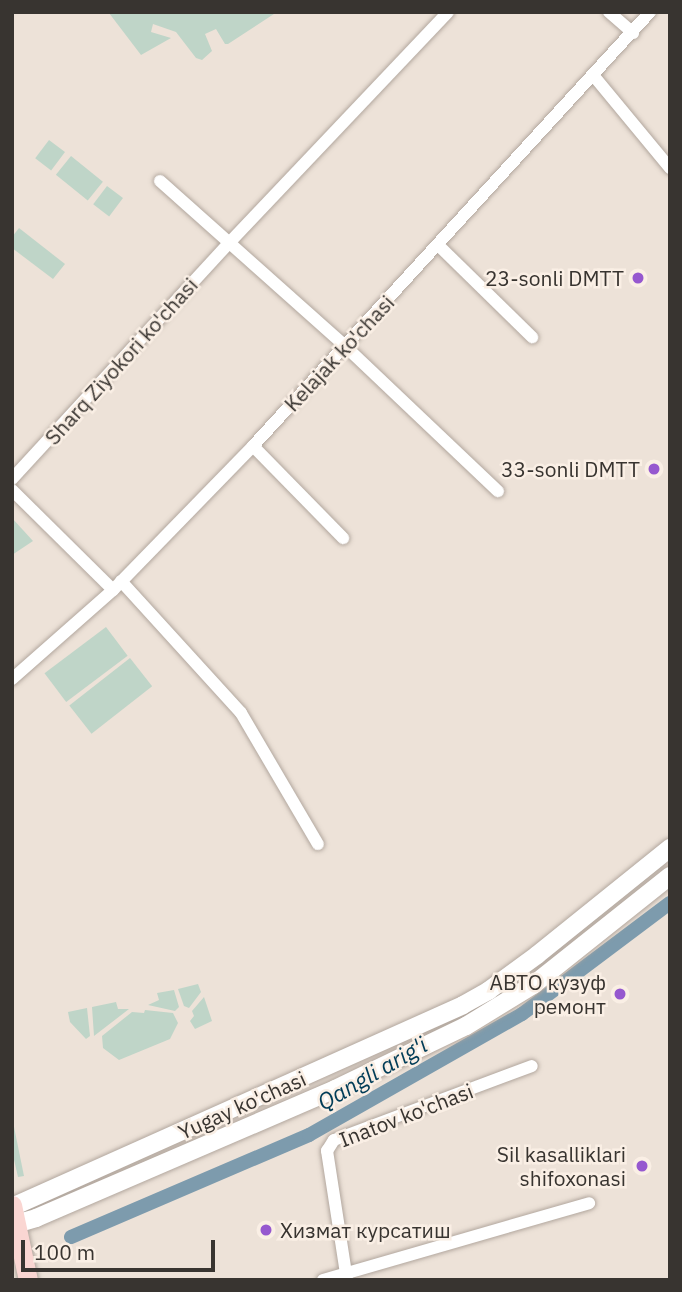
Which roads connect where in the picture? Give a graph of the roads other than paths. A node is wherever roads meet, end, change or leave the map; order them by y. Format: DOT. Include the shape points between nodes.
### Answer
graph roads {
  1 [pos="448,12"];
  2 [pos="609,12"];
  3 [pos="650,12"];
  4 [pos="633,33"];
  5 [pos="593,75"];
  6 [pos="670,168"];
  7 [pos="160,181"];
  8 [pos="229,243"];
  9 [pos="438,245"];
  10 [pos="532,337"];
  11 [pos="345,346"];
  12 [pos="253,446"];
  13 [pos="12,479"];
  14 [pos="12,490"];
  15 [pos="498,491"];
  16 [pos="343,538"];
  17 [pos="117,585"];
  18 [pos="12,679"];
  19 [pos="318,844"];
  20 [pos="670,848"];
  21 [pos="670,876"];
  22 [pos="532,1066"];
  23 [pos="12,1194"];
  24 [pos="589,1203"];
  25 [pos="17,1214"];
  26 [pos="346,1277"];
  27 [pos="28,1280"];
  28 [pos="323,1280"];
  1 -- 8 [label="street, Sharq Ziyokori ko'chasi"];
  2 -- 4 [label="street"];
  3 -- 4 [label="street, Kelajak ko'chasi"];
  4 -- 5 [label="street, Kelajak ko'chasi"];
  5 -- 6 [label="street"];
  5 -- 9 [label="street, Kelajak ko'chasi"];
  7 -- 8 [label="street"];
  8 -- 11 [label="street"];
  8 -- 13 [label="street, Sharq Ziyokori ko'chasi"];
  9 -- 10 [label="street"];
  9 -- 11 [label="street, Kelajak ko'chasi"];
  11 -- 12 [label="street, Kelajak ko'chasi"];
  11 -- 15 [label="street"];
  12 -- 16 [label="street"];
  12 -- 17 [label="street, Kelajak ko'chasi"];
  14 -- 17 [label="street"];
  17 -- 18 [label="street, Kelajak ko'chasi"];
  17 -- 19 [label="street" via="241,713"];
  20 -- 25 [label="main road, Yugay ko'chasi" via="488,991"];
  21 -- 25 [label="main road, Yugay ko'chasi" via="533,985 466,1026 335,1089"];
  22 -- 26 [label="street, Inatov ko'chasi" via="334,1140 327,1151"];
  23 -- 25 [label="main road"];
  24 -- 26 [label="street"];
  25 -- 27 [label="main road"];
  26 -- 28 [label="street"];
}
